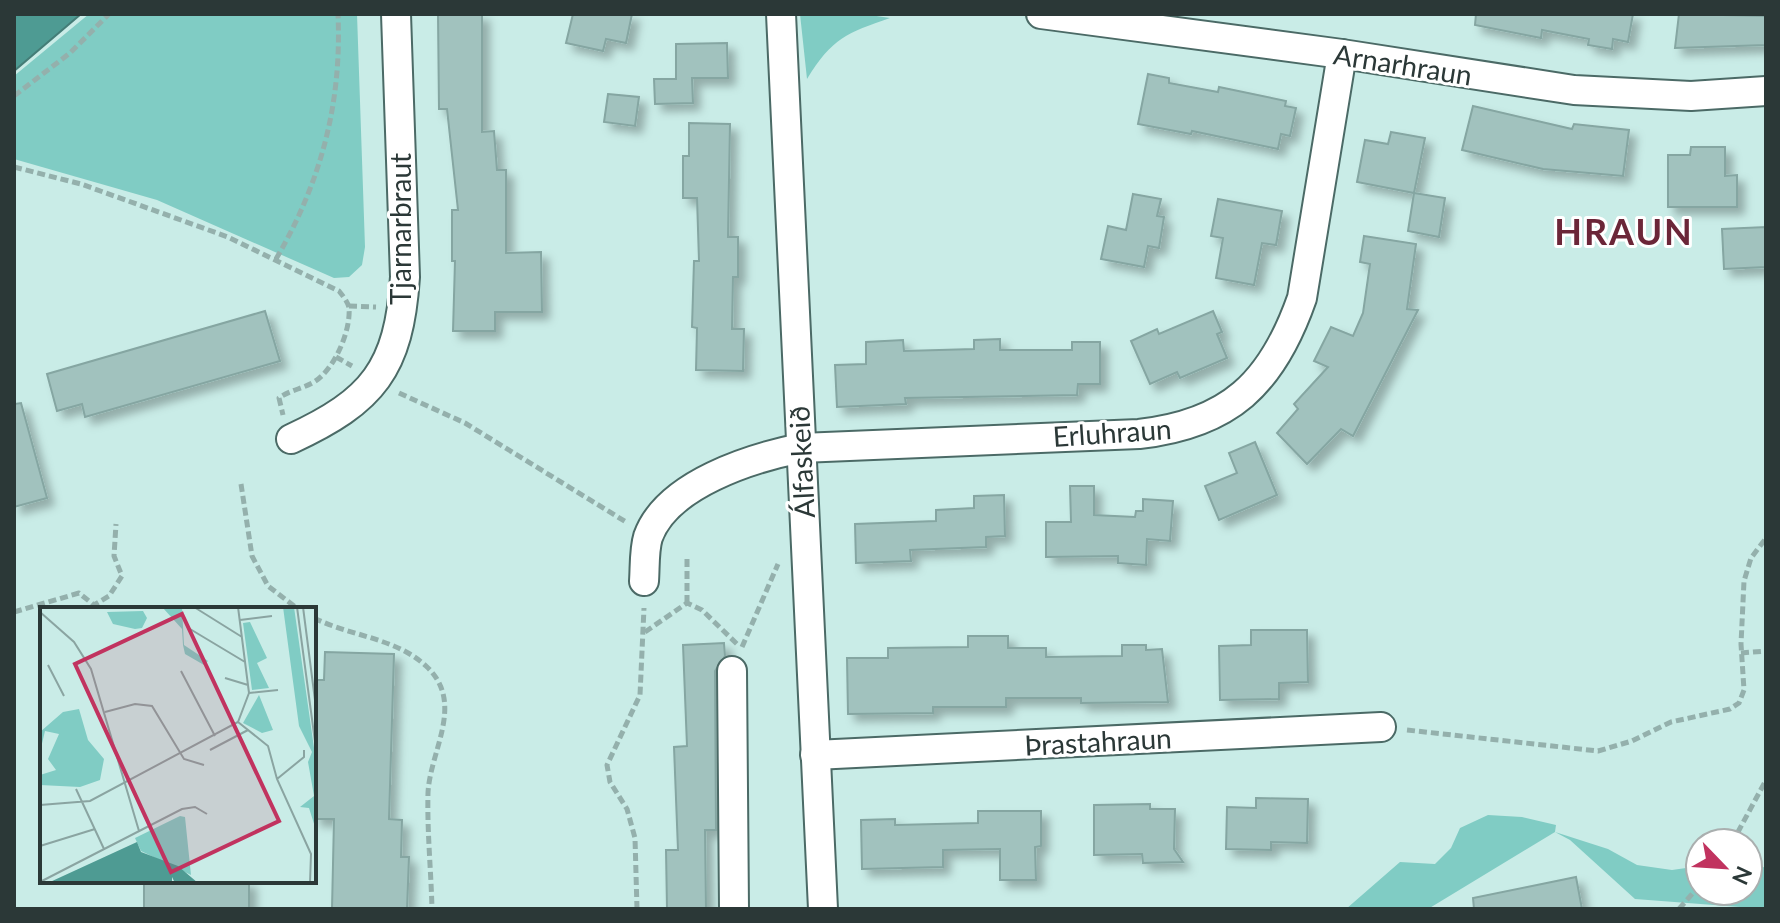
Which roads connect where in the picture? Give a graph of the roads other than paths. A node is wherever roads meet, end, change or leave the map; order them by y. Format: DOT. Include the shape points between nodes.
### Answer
graph roads {
  1 [pos="396,14"];
  2 [pos="781,14"];
  3 [pos="1041,14"];
  4 [pos="1342,54"];
  5 [pos="1766,91"];
  6 [pos="291,439"];
  7 [pos="801,448"];
  8 [pos="644,581"];
  9 [pos="737,660"];
  10 [pos="1381,727"];
  11 [pos="815,755"];
  12 [pos="734,909"];
  13 [pos="823,909"];
  1 -- 6 [label="street, Tjarnarbraut" via="403,308 378,381 349,409"];
  2 -- 7 [label="street, Álfaskeið"];
  3 -- 4 [label="street, Arnarhraun"];
  4 -- 5 [label="street, Arnarhraun" via="1574,90 1691,96"];
  4 -- 7 [label="street, Erluhraun" via="1302,298 1259,383 1233,405 1178,430 1139,434"];
  7 -- 8 [label="street, Erluhraun" via="755,457 710,479 666,511 648,537"];
  7 -- 11 [label="street, Álfaskeið"];
  9 -- 12 [label="street"];
  10 -- 11 [label="street, Þrastahraun"];
  11 -- 13 [label="street, Álfaskeið"];
}
